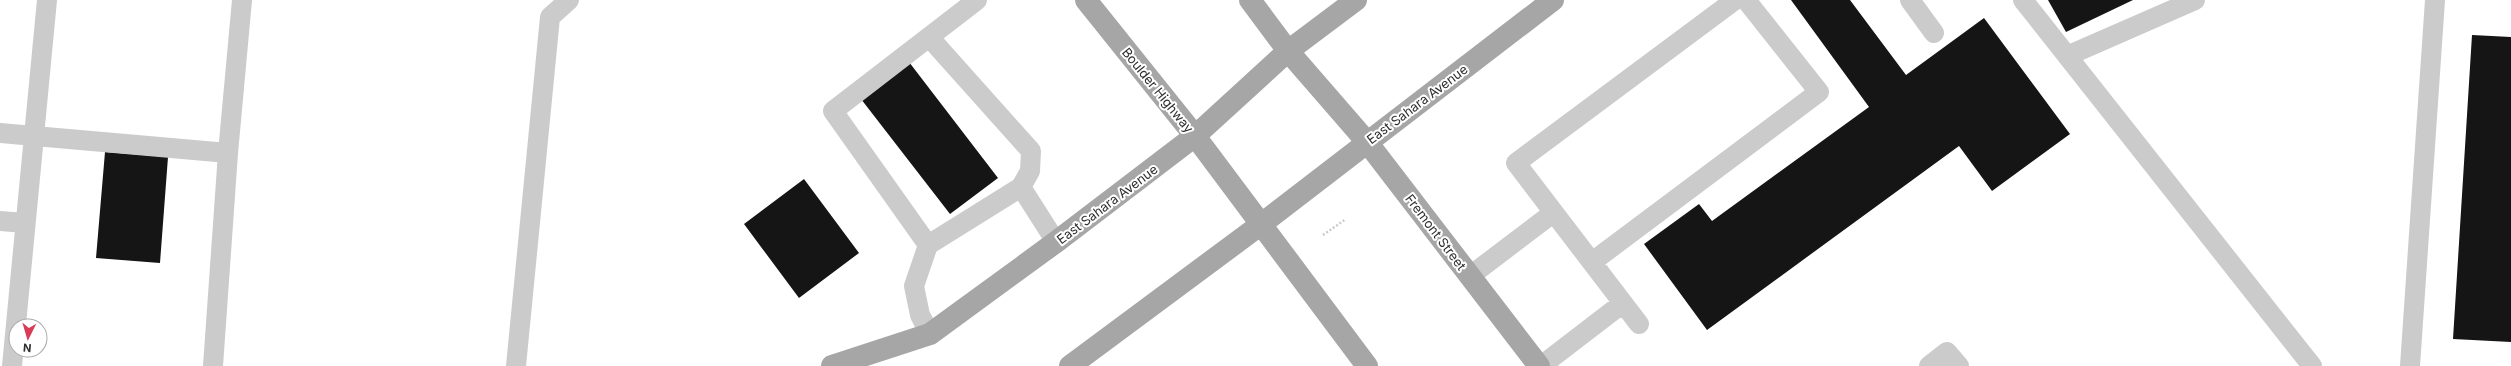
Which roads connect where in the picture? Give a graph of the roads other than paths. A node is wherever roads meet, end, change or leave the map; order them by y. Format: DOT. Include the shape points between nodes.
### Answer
graph roads {
  1 [pos="47,0"];
  2 [pos="242,0"];
  3 [pos="569,0"];
  4 [pos="977,0"];
  5 [pos="1086,0"];
  6 [pos="1250,0"];
  7 [pos="1356,0"];
  8 [pos="1553,0"];
  9 [pos="1735,0"];
  10 [pos="1746,0"];
  11 [pos="1910,0"];
  12 [pos="2023,0"];
  13 [pos="2195,0"];
  14 [pos="2435,0"];
  15 [pos="1934,33"];
  16 [pos="929,37"];
  17 [pos="1288,51"];
  18 [pos="2067,56"];
  19 [pos="0,133"];
  20 [pos="34,136"];
  21 [pos="1195,136"];
  22 [pos="1367,142"];
  23 [pos="228,153"];
  24 [pos="1021,188"];
  25 [pos="1553,213"];
  26 [pos="0,221"];
  27 [pos="26,224"];
  28 [pos="1260,225"];
  29 [pos="1056,242"];
  30 [pos="928,245"];
  31 [pos="1592,262"];
  32 [pos="1470,276"];
  33 [pos="1624,304"];
  34 [pos="1639,324"];
  35 [pos="930,334"];
  36 [pos="12,366"];
  37 [pos="213,366"];
  38 [pos="516,366"];
  39 [pos="832,366"];
  40 [pos="1070,366"];
  41 [pos="1367,366"];
  42 [pos="1540,366"];
  43 [pos="1930,366"];
  44 [pos="1959,366"];
  45 [pos="2312,366"];
  46 [pos="2410,366"];
  1 -- 20 [label="lane"];
  2 -- 23 [label="lane"];
  3 -- 38 [label="lane" via="550,17"];
  4 -- 16 [label="lane"];
  5 -- 21 [label="main road, Boulder Highway"];
  6 -- 17 [label="main road"];
  7 -- 17 [label="main road, East Sahara Avenue"];
  8 -- 22 [label="main road, East Sahara Avenue"];
  9 -- 25 [label="lane" via="1516,164"];
  10 -- 31 [label="lane" via="1818,92"];
  11 -- 15 [label="lane"];
  12 -- 18 [label="lane"];
  13 -- 18 [label="lane"];
  14 -- 46 [label="lane"];
  16 -- 24 [label="lane" via="1031,151 1030,171"];
  16 -- 30 [label="lane" via="833,111"];
  17 -- 21 [label="main road, East Sahara Avenue"];
  17 -- 22 [label="main road, Fremont Street"];
  18 -- 45 [label="lane"];
  19 -- 20 [label="lane"];
  20 -- 23 [label="lane"];
  20 -- 27 [label="lane"];
  21 -- 28 [label="main road, Boulder Highway"];
  21 -- 29 [label="main road, East Sahara Avenue"];
  22 -- 28 [label="main road, East Sahara Avenue"];
  22 -- 32 [label="main road, Fremont Street"];
  23 -- 37 [label="lane"];
  24 -- 29 [label="lane"];
  24 -- 30 [label="lane"];
  25 -- 31 [label="lane"];
  25 -- 32 [label="lane"];
  26 -- 27 [label="lane"];
  27 -- 36 [label="lane"];
  28 -- 40 [label="main road, East Sahara Avenue"];
  28 -- 41 [label="main road"];
  29 -- 35 [label="main road, East Sahara Avenue"];
  30 -- 35 [label="lane" via="914,286 920,314"];
  31 -- 33 [label="lane"];
  32 -- 42 [label="main road, Fremont Street"];
  33 -- 34 [label="lane"];
  33 -- 42 [label="lane"];
  35 -- 39 [label="main road, East Sahara Avenue"];
  43 -- 44 [label="lane" via="1947,352"];
}
